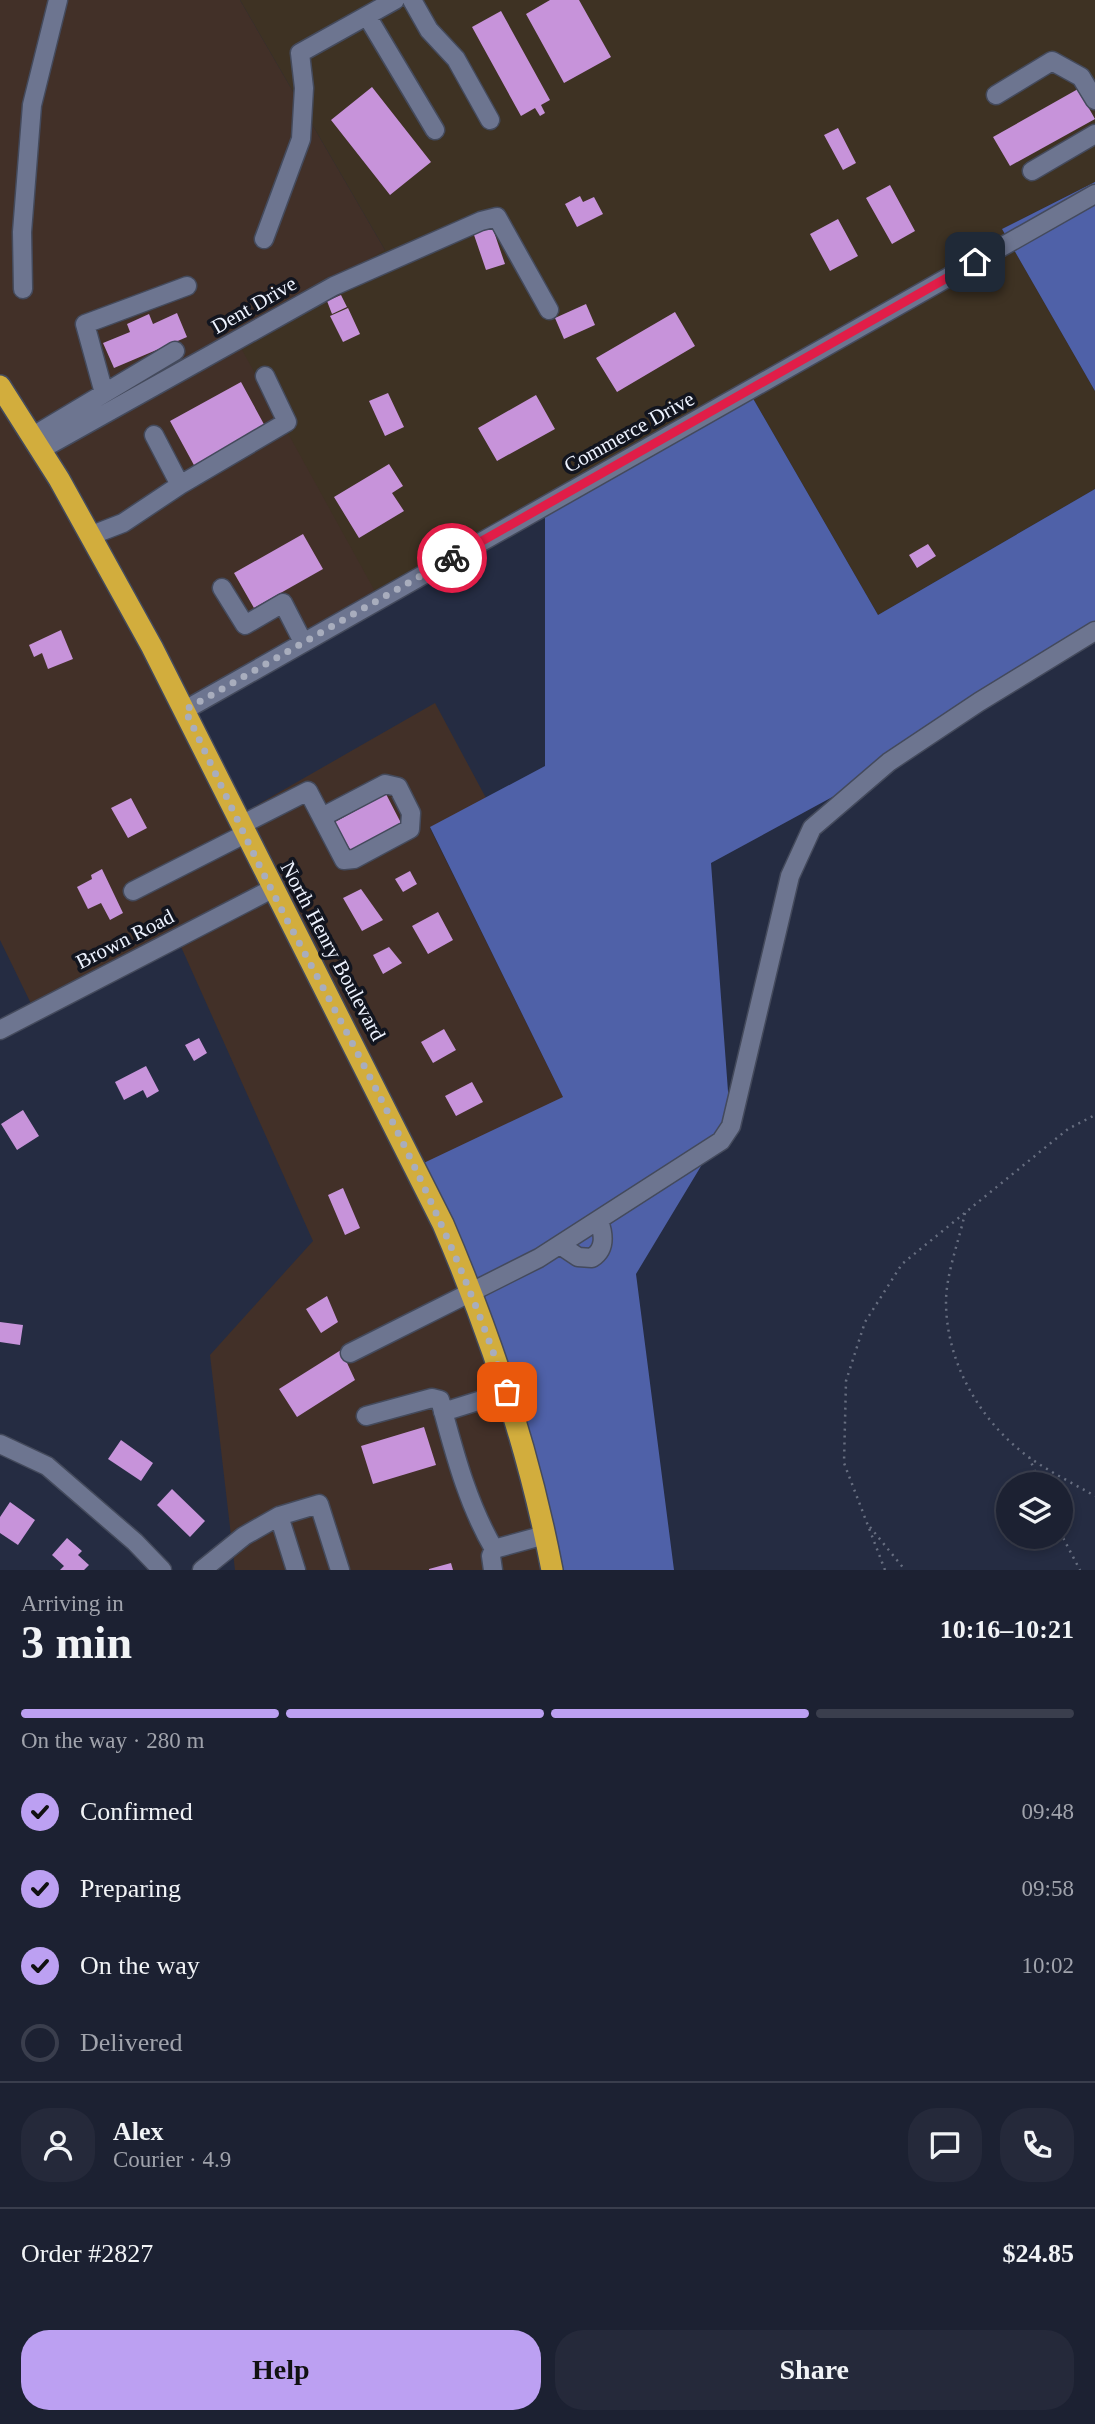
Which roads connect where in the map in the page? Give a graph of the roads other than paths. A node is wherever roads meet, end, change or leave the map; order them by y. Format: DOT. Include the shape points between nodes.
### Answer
graph roads {
  1 [pos="58,0"];
  2 [pos="395,0"];
  3 [pos="412,0"];
  4 [pos="372,9"];
  5 [pos="996,95"];
  6 [pos="1095,100"];
  7 [pos="491,120"];
  8 [pos="435,130"];
  9 [pos="1095,134"];
  10 [pos="1032,171"];
  11 [pos="1095,194"];
  12 [pos="264,239"];
  13 [pos="187,286"];
  14 [pos="23,289"];
  15 [pos="549,310"];
  16 [pos="175,351"];
  17 [pos="265,376"];
  18 [pos="0,386"];
  19 [pos="104,393"];
  20 [pos="154,435"];
  21 [pos="38,442"];
  22 [pos="180,485"];
  23 [pos="92,535"];
  24 [pos="222,588"];
  25 [pos="1095,631"];
  26 [pos="303,642"];
  27 [pos="185,710"];
  28 [pos="322,817"];
  29 [pos="243,830"];
  30 [pos="272,889"];
  31 [pos="133,891"];
  32 [pos="0,1030"];
  33 [pos="599,1221"];
  34 [pos="560,1245"];
  35 [pos="471,1291"];
  36 [pos="350,1353"];
  37 [pos="507,1392"];
  38 [pos="443,1412"];
  39 [pos="366,1416"];
  40 [pos="0,1444"];
  41 [pos="279,1516"];
  42 [pos="545,1535"];
  43 [pos="494,1549"];
  44 [pos="162,1570"];
  45 [pos="202,1570"];
  46 [pos="296,1570"];
  47 [pos="340,1570"];
  48 [pos="493,1570"];
  49 [pos="552,1570"];
  1 -- 14 [label="street" via="32,105 22,232"];
  2 -- 4 [label="street"];
  3 -- 7 [label="street" via="429,30 456,59"];
  4 -- 8 [label="street"];
  4 -- 12 [label="street" via="300,53 304,88 301,139"];
  5 -- 6 [label="street" via="1052,61 1082,77"];
  9 -- 10 [label="street"];
  11 -- 26 [label="street, Commerce Drive"];
  13 -- 19 [label="street" via="85,324"];
  15 -- 21 [label="street, Dent Drive" via="497,217 334,286"];
  16 -- 19 [label="street"];
  17 -- 22 [label="street" via="287,422"];
  18 -- 21 [label="highway, North Henry Boulevard"];
  19 -- 21 [label="street"];
  20 -- 22 [label="street"];
  21 -- 23 [label="highway, North Henry Boulevard"];
  22 -- 23 [label="street" via="123,523"];
  23 -- 27 [label="highway, North Henry Boulevard"];
  24 -- 26 [label="street" via="245,625 283,603"];
  25 -- 33 [label="street" via="889,762 811,828 790,876 731,1126 721,1141"];
  26 -- 27 [label="street, Commerce Drive"];
  27 -- 29 [label="highway, North Henry Boulevard"];
  28 -- 28 [label="street" via="344,860 410,829 411,813 398,787 385,784"];
  28 -- 29 [label="street" via="308,791"];
  29 -- 30 [label="highway, North Henry Boulevard"];
  29 -- 31 [label="street"];
  30 -- 32 [label="street, Brown Road"];
  30 -- 35 [label="highway, North Henry Boulevard" via="398,1130"];
  33 -- 34 [label="street"];
  33 -- 34 [label="street" via="603,1241 592,1258 578,1257"];
  34 -- 35 [label="street"];
  35 -- 36 [label="street"];
  35 -- 37 [label="highway, North Henry Boulevard"];
  37 -- 38 [label="street"];
  37 -- 42 [label="highway, North Henry Boulevard"];
  38 -- 39 [label="street" via="440,1400 432,1398"];
  38 -- 43 [label="street" via="461,1474"];
  40 -- 44 [label="street" via="47,1466"];
  41 -- 45 [label="street" via="244,1536"];
  41 -- 46 [label="street"];
  41 -- 47 [label="street" via="319,1504"];
  42 -- 43 [label="street"];
  42 -- 49 [label="highway, North Henry Boulevard"];
  43 -- 48 [label="street"];
}
